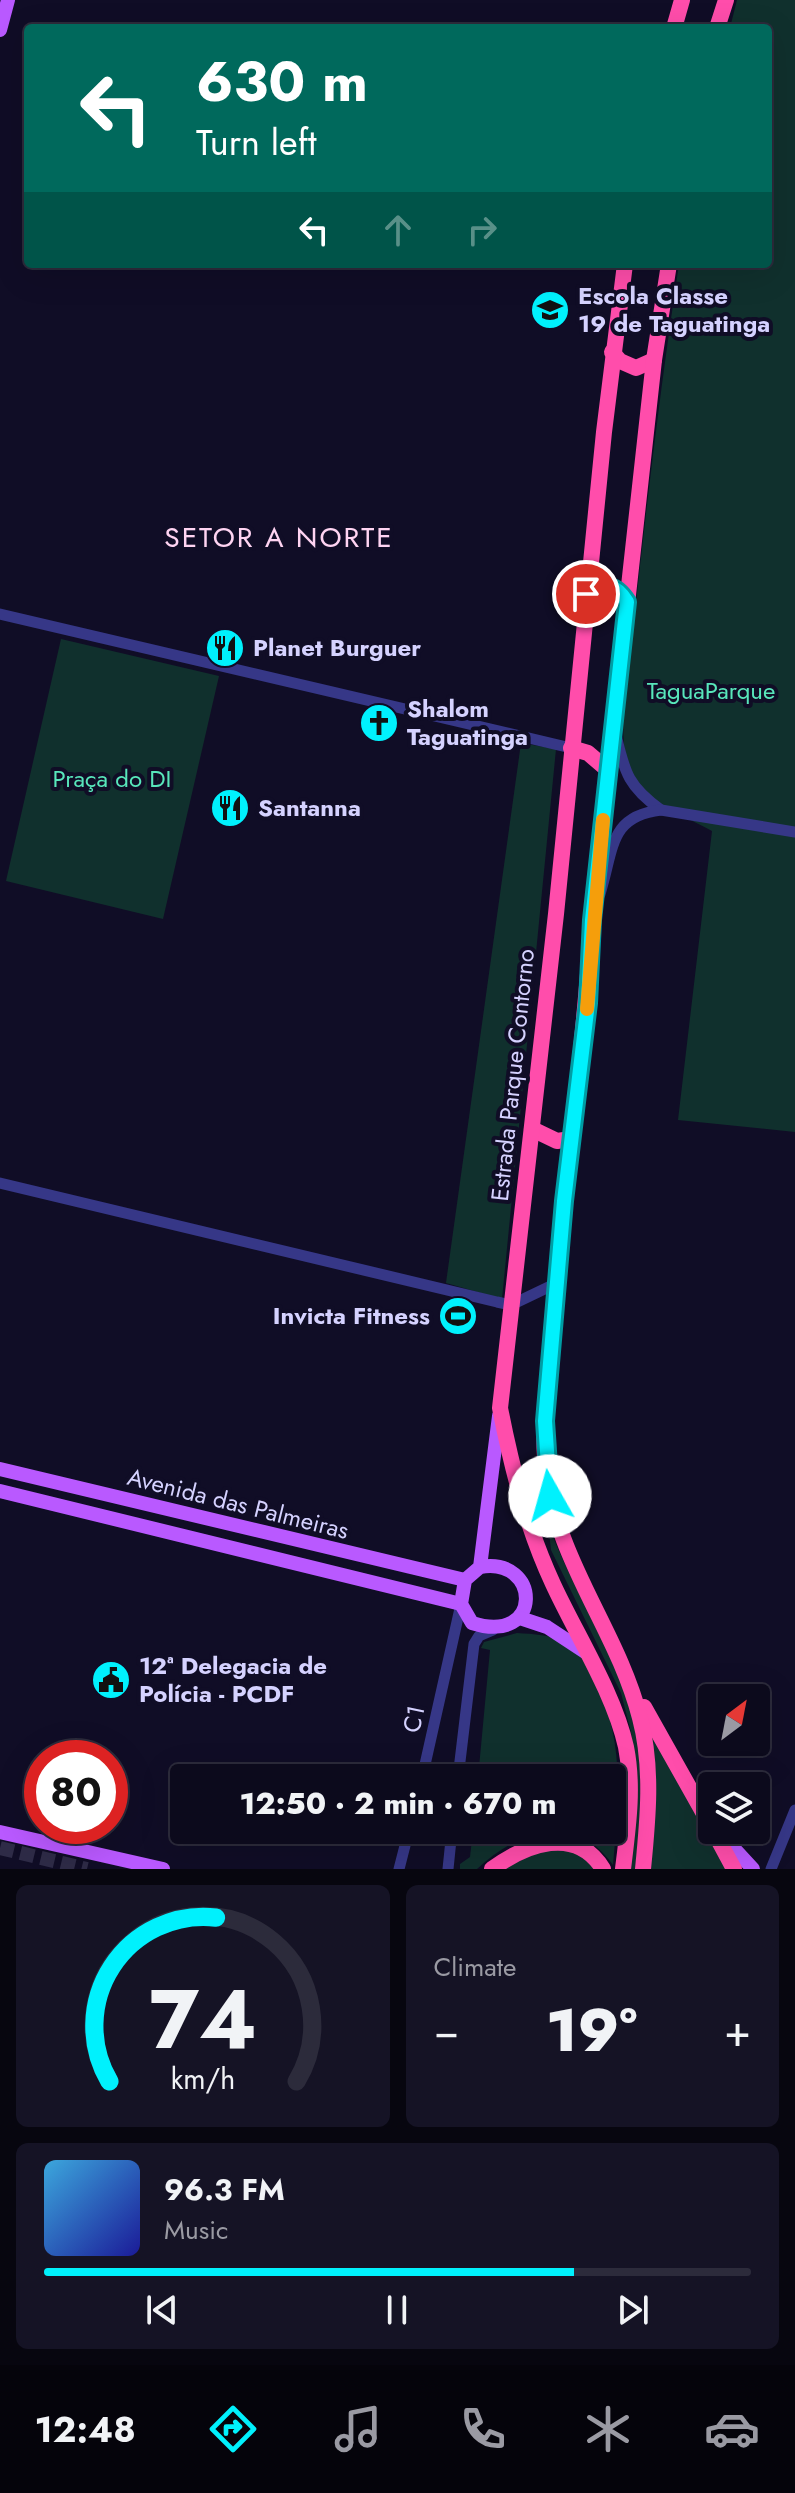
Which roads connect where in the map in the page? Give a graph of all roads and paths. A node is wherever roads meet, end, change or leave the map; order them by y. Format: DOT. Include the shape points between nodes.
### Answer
graph roads {
  1 [pos="8,0"];
  2 [pos="682,0"];
  3 [pos="726,0"];
  4 [pos="675,24"];
  5 [pos="718,24"];
  6 [pos="0,30"];
  7 [pos="624,268"];
  8 [pos="668,268"];
  9 [pos="612,352"];
  10 [pos="654,360"];
  11 [pos="586,594"];
  12 [pos="627,602"];
  13 [pos="0,614"];
  14 [pos="614,727"];
  15 [pos="571,748"];
  16 [pos="609,771"];
  17 [pos="661,810"];
  18 [pos="795,832"];
  19 [pos="593,917"];
  20 [pos="532,1129"];
  21 [pos="571,1139"];
  22 [pos="0,1183"];
  23 [pos="557,1283"];
  24 [pos="511,1305"];
  25 [pos="500,1408"];
  26 [pos="0,1469"];
  27 [pos="74,1486"];
  28 [pos="0,1491"];
  29 [pos="68,1506"];
  30 [pos="157,1508"];
  31 [pos="149,1527"];
  32 [pos="276,1535"];
  33 [pos="244,1550"];
  34 [pos="480,1567"];
  35 [pos="408,1568"];
  36 [pos="465,1580"];
  37 [pos="398,1588"];
  38 [pos="461,1604"];
  39 [pos="520,1618"];
  40 [pos="493,1630"];
  41 [pos="615,1649"];
  42 [pos="585,1652"];
  43 [pos="447,1669"];
  44 [pos="471,1673"];
  45 [pos="425,1764"];
  46 [pos="460,1764"];
  47 [pos="698,1800"];
  48 [pos="795,1810"];
  49 [pos="0,1832"];
  50 [pos="405,1844"];
  51 [pos="451,1844"];
  52 [pos="722,1844"];
  53 [pos="729,1844"];
  54 [pos="163,1869"];
  55 [pos="399,1869"];
  56 [pos="448,1869"];
  57 [pos="492,1869"];
  58 [pos="603,1869"];
  59 [pos="623,1869"];
  60 [pos="643,1869"];
  61 [pos="734,1869"];
  62 [pos="753,1869"];
  63 [pos="771,1869"];
  1 -- 6 [label="main road"];
  2 -- 4 [label="highway"];
  3 -- 5 [label="highway"];
  7 -- 9 [label="highway, Estrada Parque Contorno"];
  8 -- 10 [label="highway"];
  9 -- 10 [label="highway" via="636,368"];
  9 -- 11 [label="highway, Estrada Parque Contorno"];
  10 -- 12 [label="highway"];
  11 -- 12 [label="highway" via="609,586"];
  11 -- 15 [label="highway, Estrada Parque Contorno"];
  12 -- 14 [label="highway"];
  13 -- 15 [label="street"];
  14 -- 16 [label="highway"];
  14 -- 17 [label="street" via="626,775"];
  15 -- 16 [label="highway" via="588,753"];
  15 -- 20 [label="highway, Estrada Parque Contorno"];
  16 -- 19 [label="highway"];
  17 -- 18 [label="street"];
  17 -- 19 [label="street" via="641,812 622,825"];
  19 -- 21 [label="highway"];
  20 -- 21 [label="highway" via="557,1141"];
  20 -- 24 [label="highway, Estrada Parque Contorno"];
  21 -- 23 [label="highway"];
  22 -- 24 [label="street"];
  23 -- 24 [label="street"];
  23 -- 41 [label="highway" via="545,1421 550,1496 565,1549"];
  24 -- 25 [label="highway, Estrada Parque Contorno"];
  25 -- 34 [label="main road"];
  25 -- 42 [label="highway, Estrada Parque Contorno" via="536,1546"];
  26 -- 27 [label="main road, Avenida das Palmeiras"];
  27 -- 29 [label="main road" via="62,1493"];
  27 -- 30 [label="main road, Avenida das Palmeiras"];
  28 -- 29 [label="main road, Avenida das Palmeiras"];
  29 -- 31 [label="main road, Avenida das Palmeiras"];
  30 -- 31 [label="main road" via="162,1520"];
  30 -- 32 [label="main road, Avenida das Palmeiras"];
  31 -- 33 [label="main road, Avenida das Palmeiras"];
  32 -- 33 [label="main road" via="242,1540"];
  32 -- 35 [label="main road, Avenida das Palmeiras"];
  33 -- 37 [label="main road, Avenida das Palmeiras"];
  34 -- 36 [label="main road"];
  34 -- 39 [label="main road" via="508,1568 519,1577 526,1590"];
  35 -- 36 [label="main road, Avenida das Palmeiras"];
  35 -- 37 [label="main road" via="412,1582"];
  36 -- 38 [label="main road"];
  37 -- 38 [label="main road, Avenida das Palmeiras"];
  38 -- 40 [label="main road" via="472,1623"];
  38 -- 43 [label="street, C1"];
  39 -- 40 [label="main road" via="508,1628"];
  39 -- 42 [label="main road" via="547,1627"];
  40 -- 44 [label="street" via="474,1644"];
  41 -- 47 [label="highway"];
  41 -- 60 [label="highway" via="644,1740 648,1818"];
  42 -- 59 [label="highway, Estrada Parque Contorno" via="625,1744 630,1807"];
  43 -- 44 [label="street"];
  43 -- 45 [label="street, C1"];
  44 -- 46 [label="street"];
  48 -- 63 [label="street"];
  49 -- 54 [label="main road"];
  50 -- 55 [label="street"];
  51 -- 56 [label="street"];
  52 -- 61 [label="highway"];
  53 -- 62 [label="main road"];
  57 -- 58 [label="highway" via="510,1856 549,1842 581,1847"];
}
